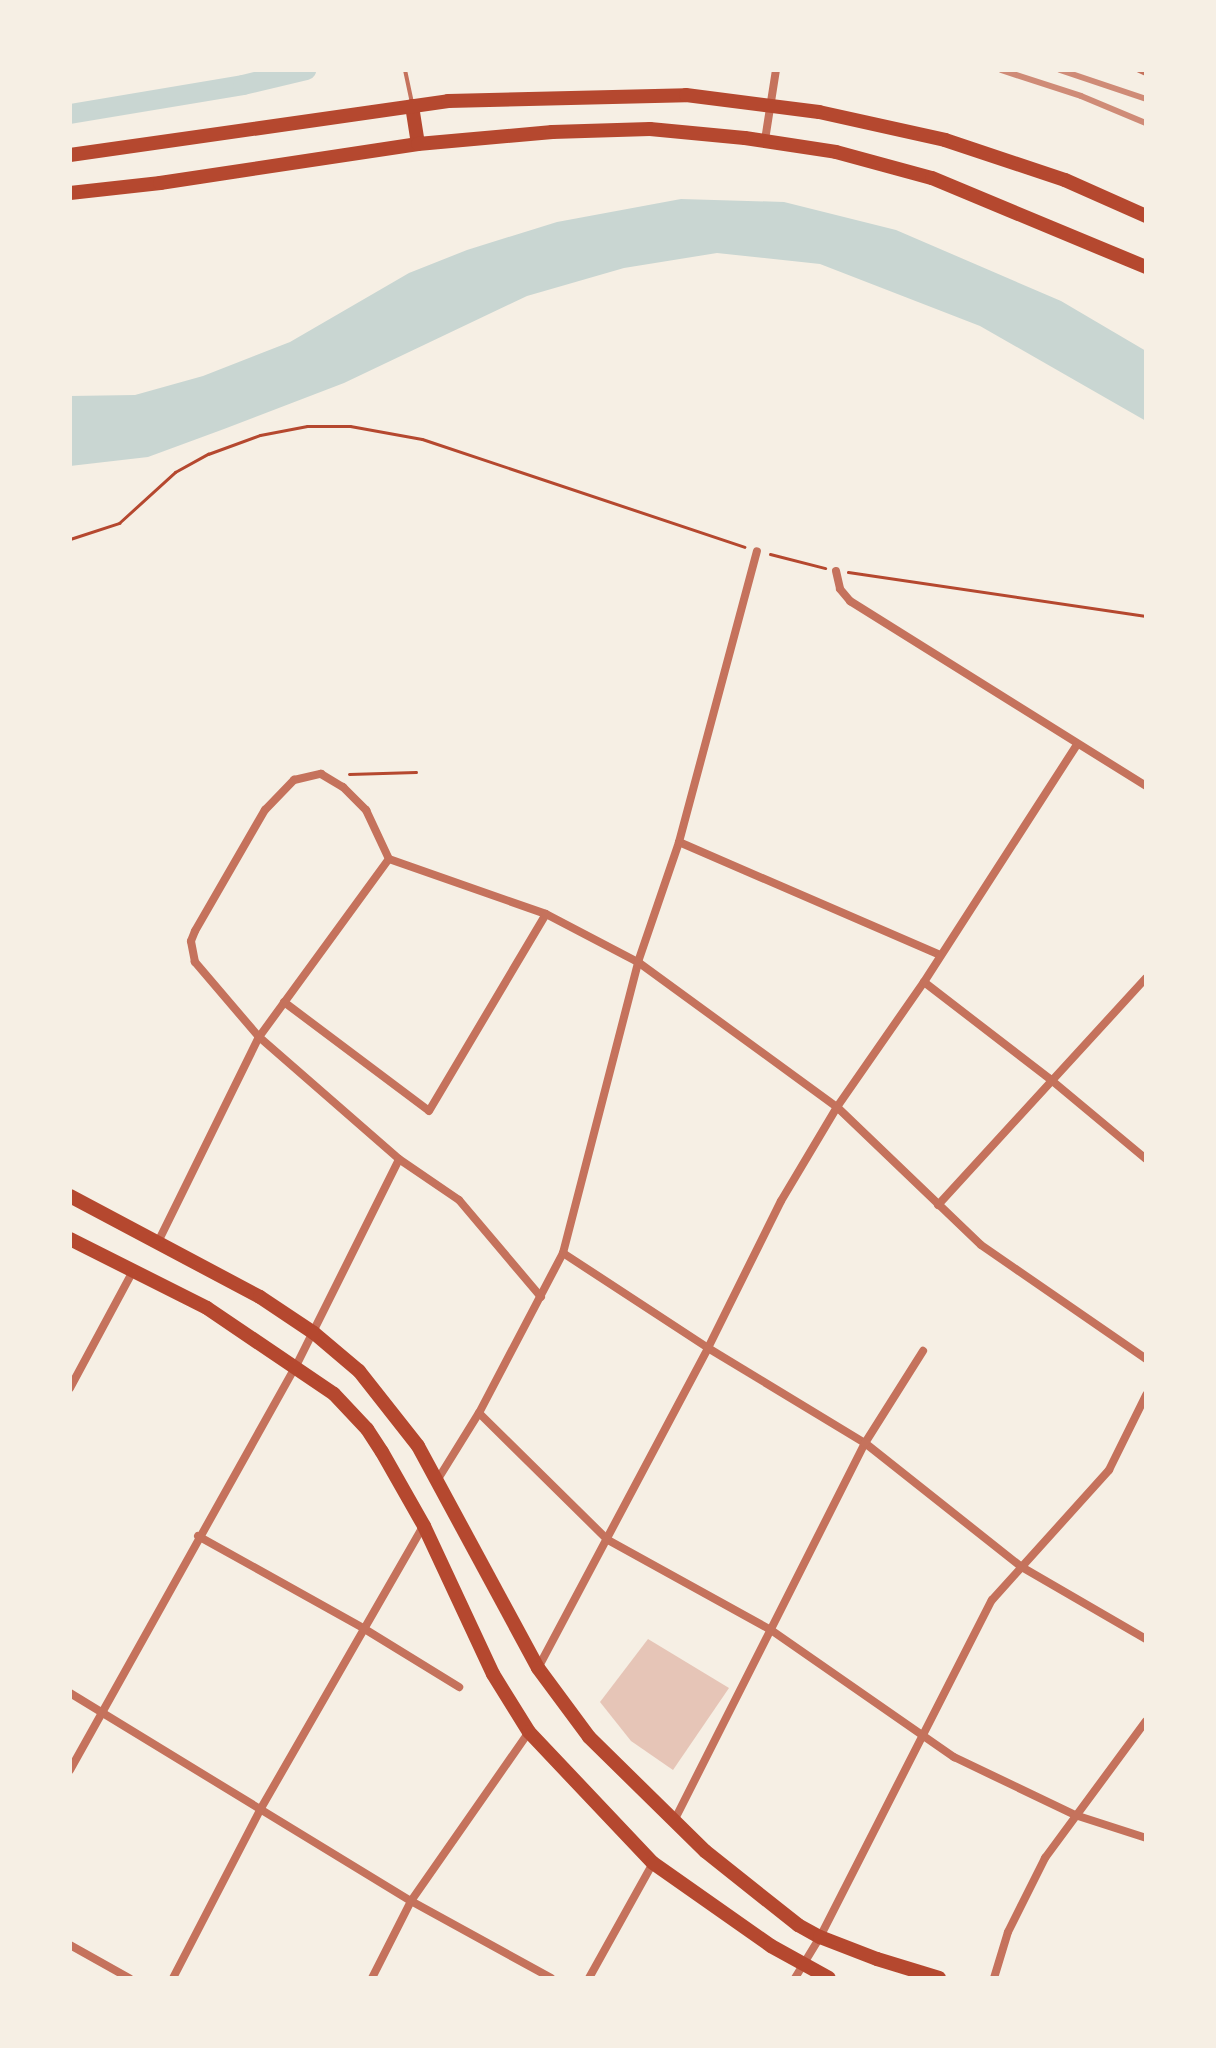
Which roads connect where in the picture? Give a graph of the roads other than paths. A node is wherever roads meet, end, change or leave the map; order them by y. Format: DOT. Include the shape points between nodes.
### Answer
graph roads {
  1 [pos="405,70"];
  2 [pos="776,70"];
  3 [pos="1137,70"];
  4 [pos="1146,74"];
  5 [pos="769,105"];
  6 [pos="412,106"];
  7 [pos="765,140"];
  8 [pos="418,144"];
  9 [pos="70,155"];
  10 [pos="70,193"];
  11 [pos="1146,216"];
  12 [pos="1146,267"];
  13 [pos="757,551"];
  14 [pos="836,571"];
  15 [pos="1077,745"];
  16 [pos="1146,786"];
  17 [pos="679,842"];
  18 [pos="389,859"];
  19 [pos="546,914"];
  20 [pos="940,955"];
  21 [pos="638,962"];
  22 [pos="1146,978"];
  23 [pos="924,982"];
  24 [pos="284,1002"];
  25 [pos="259,1037"];
  26 [pos="1050,1079"];
  27 [pos="837,1107"];
  28 [pos="399,1159"];
  29 [pos="1146,1159"];
  30 [pos="70,1196"];
  31 [pos="938,1205"];
  32 [pos="70,1239"];
  33 [pos="158,1242"];
  34 [pos="563,1253"];
  35 [pos="133,1271"];
  36 [pos="541,1297"];
  37 [pos="314,1333"];
  38 [pos="708,1348"];
  39 [pos="923,1351"];
  40 [pos="1146,1359"];
  41 [pos="296,1366"];
  42 [pos="70,1388"];
  43 [pos="1146,1395"];
  44 [pos="479,1413"];
  45 [pos="865,1443"];
  46 [pos="438,1479"];
  47 [pos="424,1526"];
  48 [pos="198,1536"];
  49 [pos="608,1540"];
  50 [pos="1020,1566"];
  51 [pos="363,1628"];
  52 [pos="771,1630"];
  53 [pos="1146,1639"];
  54 [pos="538,1668"];
  55 [pos="459,1687"];
  56 [pos="70,1693"];
  57 [pos="102,1711"];
  58 [pos="1146,1721"];
  59 [pos="529,1732"];
  60 [pos="922,1735"];
  61 [pos="70,1770"];
  62 [pos="260,1810"];
  63 [pos="1075,1815"];
  64 [pos="674,1822"];
  65 [pos="1146,1838"];
  66 [pos="653,1863"];
  67 [pos="411,1901"];
  68 [pos="820,1937"];
  69 [pos="70,1945"];
  70 [pos="799,1972"];
  71 [pos="129,1978"];
  72 [pos="173,1978"];
  73 [pos="372,1978"];
  74 [pos="551,1978"];
  75 [pos="589,1978"];
  76 [pos="829,1978"];
  77 [pos="939,1978"];
  78 [pos="994,1978"];
  1 -- 6 [label="lane"];
  2 -- 5 [label="street"];
  3 -- 4 [label="lane"];
  5 -- 6 [label="main road" via="686,95 612,94"];
  5 -- 7 [label="street"];
  5 -- 11 [label="main road" via="945,140 1065,180"];
  6 -- 8 [label="main road"];
  6 -- 9 [label="main road"];
  7 -- 8 [label="main road" via="650,129"];
  7 -- 12 [label="main road" via="836,152 932,178"];
  8 -- 10 [label="main road"];
  13 -- 17 [label="street"];
  14 -- 15 [label="street" via="850,601"];
  15 -- 16 [label="street"];
  15 -- 20 [label="street"];
  17 -- 20 [label="street"];
  17 -- 21 [label="street"];
  18 -- 19 [label="street"];
  18 -- 24 [label="street"];
  18 -- 25 [label="street" via="361,802 321,774 294,780 265,810 195,931 191,950 200,972"];
  19 -- 21 [label="street"];
  19 -- 24 [label="street" via="429,1111"];
  20 -- 23 [label="street"];
  21 -- 27 [label="street"];
  21 -- 34 [label="street"];
  22 -- 26 [label="street"];
  23 -- 26 [label="street"];
  23 -- 27 [label="street"];
  24 -- 25 [label="street"];
  25 -- 28 [label="street"];
  25 -- 33 [label="street"];
  26 -- 29 [label="street"];
  26 -- 31 [label="street"];
  27 -- 31 [label="street"];
  27 -- 38 [label="street" via="781,1201"];
  28 -- 36 [label="street" via="459,1200"];
  28 -- 37 [label="street"];
  30 -- 33 [label="main road"];
  31 -- 40 [label="street" via="981,1245"];
  32 -- 35 [label="main road"];
  33 -- 37 [label="main road"];
  34 -- 36 [label="street"];
  34 -- 38 [label="street"];
  35 -- 41 [label="main road" via="207,1308"];
  35 -- 42 [label="street"];
  36 -- 44 [label="street"];
  37 -- 41 [label="street"];
  37 -- 46 [label="main road" via="384,1398"];
  38 -- 45 [label="street"];
  38 -- 49 [label="street"];
  39 -- 45 [label="street"];
  41 -- 47 [label="main road" via="334,1394 367,1429"];
  41 -- 48 [label="street"];
  43 -- 50 [label="street" via="1109,1470"];
  44 -- 46 [label="street"];
  44 -- 49 [label="street"];
  45 -- 50 [label="street"];
  45 -- 52 [label="street"];
  46 -- 54 [label="main road"];
  47 -- 51 [label="street"];
  47 -- 59 [label="main road" via="493,1674"];
  48 -- 51 [label="street"];
  48 -- 57 [label="street"];
  49 -- 52 [label="street"];
  49 -- 54 [label="street"];
  50 -- 53 [label="street"];
  50 -- 60 [label="street" via="992,1600"];
  51 -- 55 [label="street"];
  51 -- 62 [label="street"];
  52 -- 60 [label="street"];
  52 -- 64 [label="street"];
  54 -- 64 [label="main road" via="569,1715"];
  56 -- 57 [label="street"];
  57 -- 61 [label="street"];
  57 -- 62 [label="street"];
  58 -- 63 [label="street"];
  59 -- 66 [label="main road"];
  59 -- 67 [label="street"];
  60 -- 63 [label="street" via="954,1757"];
  60 -- 68 [label="street"];
  62 -- 67 [label="street"];
  62 -- 72 [label="street"];
  63 -- 65 [label="street"];
  63 -- 78 [label="street" via="1028,1888"];
  64 -- 68 [label="main road" via="736,1877"];
  66 -- 70 [label="main road"];
  66 -- 75 [label="street"];
  67 -- 73 [label="street"];
  67 -- 74 [label="street"];
  68 -- 70 [label="street"];
  68 -- 77 [label="main road"];
  69 -- 71 [label="street"];
  70 -- 76 [label="main road"];
}
